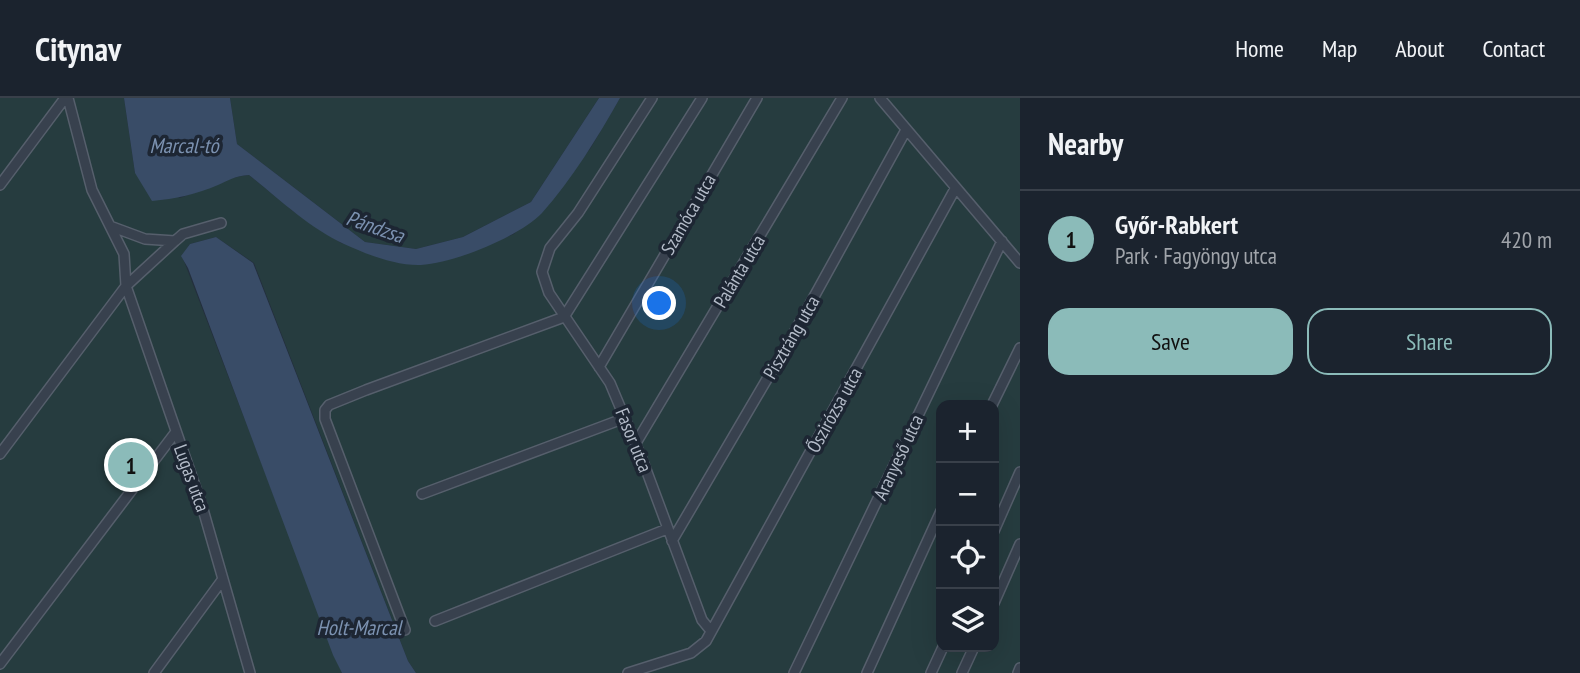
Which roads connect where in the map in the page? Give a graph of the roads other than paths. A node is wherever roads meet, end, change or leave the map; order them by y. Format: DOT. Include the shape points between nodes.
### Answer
graph roads {
  1 [pos="66,98"];
  2 [pos="652,98"];
  3 [pos="702,98"];
  4 [pos="757,98"];
  5 [pos="842,98"];
  6 [pos="880,98"];
  7 [pos="906,130"];
  8 [pos="0,185"];
  9 [pos="956,189"];
  10 [pos="221,223"];
  11 [pos="110,226"];
  12 [pos="175,241"];
  13 [pos="1002,241"];
  14 [pos="1020,263"];
  15 [pos="127,286"];
  16 [pos="564,317"];
  17 [pos="1020,348"];
  18 [pos="599,367"];
  19 [pos="994,400"];
  20 [pos="625,418"];
  21 [pos="175,433"];
  22 [pos="636,443"];
  23 [pos="0,454"];
  24 [pos="1020,472"];
  25 [pos="422,494"];
  26 [pos="936,522"];
  27 [pos="996,526"];
  28 [pos="667,529"];
  29 [pos="672,541"];
  30 [pos="1020,544"];
  31 [pos="223,579"];
  32 [pos="999,592"];
  33 [pos="435,621"];
  34 [pos="405,630"];
  35 [pos="710,631"];
  36 [pos="941,652"];
  37 [pos="972,652"];
  38 [pos="0,664"];
  39 [pos="154,673"];
  40 [pos="250,673"];
  41 [pos="628,673"];
  42 [pos="794,673"];
  43 [pos="867,673"];
  44 [pos="931,673"];
  45 [pos="962,673"];
  1 -- 8 [label="street"];
  1 -- 11 [label="street" via="92,190"];
  2 -- 16 [label="street, Fasor utca" via="544,259 544,282"];
  3 -- 16 [label="street"];
  4 -- 18 [label="street, Szamóca utca"];
  5 -- 22 [label="street, Palánta utca"];
  6 -- 7 [label="street"];
  7 -- 9 [label="street"];
  7 -- 29 [label="street, Pisztráng utca"];
  9 -- 13 [label="street"];
  9 -- 35 [label="street, Őszirózsa utca"];
  10 -- 12 [label="street" via="183,234"];
  11 -- 12 [label="street" via="130,235"];
  11 -- 15 [label="street, Lugas utca" via="124,254"];
  12 -- 15 [label="street"];
  13 -- 14 [label="street"];
  13 -- 42 [label="street, Aranyeső utca"];
  15 -- 21 [label="street, Lugas utca"];
  15 -- 23 [label="street"];
  16 -- 18 [label="street, Fasor utca"];
  16 -- 34 [label="street" via="366,390 325,410"];
  17 -- 19 [label="street"];
  18 -- 20 [label="street, Fasor utca"];
  20 -- 22 [label="street, Fasor utca"];
  20 -- 25 [label="street"];
  21 -- 31 [label="street, Lugas utca"];
  21 -- 38 [label="street"];
  22 -- 28 [label="street, Fasor utca"];
  24 -- 27 [label="street"];
  26 -- 43 [label="street"];
  28 -- 29 [label="street, Fasor utca"];
  28 -- 33 [label="street"];
  29 -- 35 [label="street, Fasor utca"];
  30 -- 32 [label="street"];
  31 -- 39 [label="street"];
  31 -- 40 [label="street, Lugas utca"];
  35 -- 41 [label="street, Őszirózsa utca" via="701,648"];
  36 -- 44 [label="street"];
  37 -- 45 [label="street"];
}
